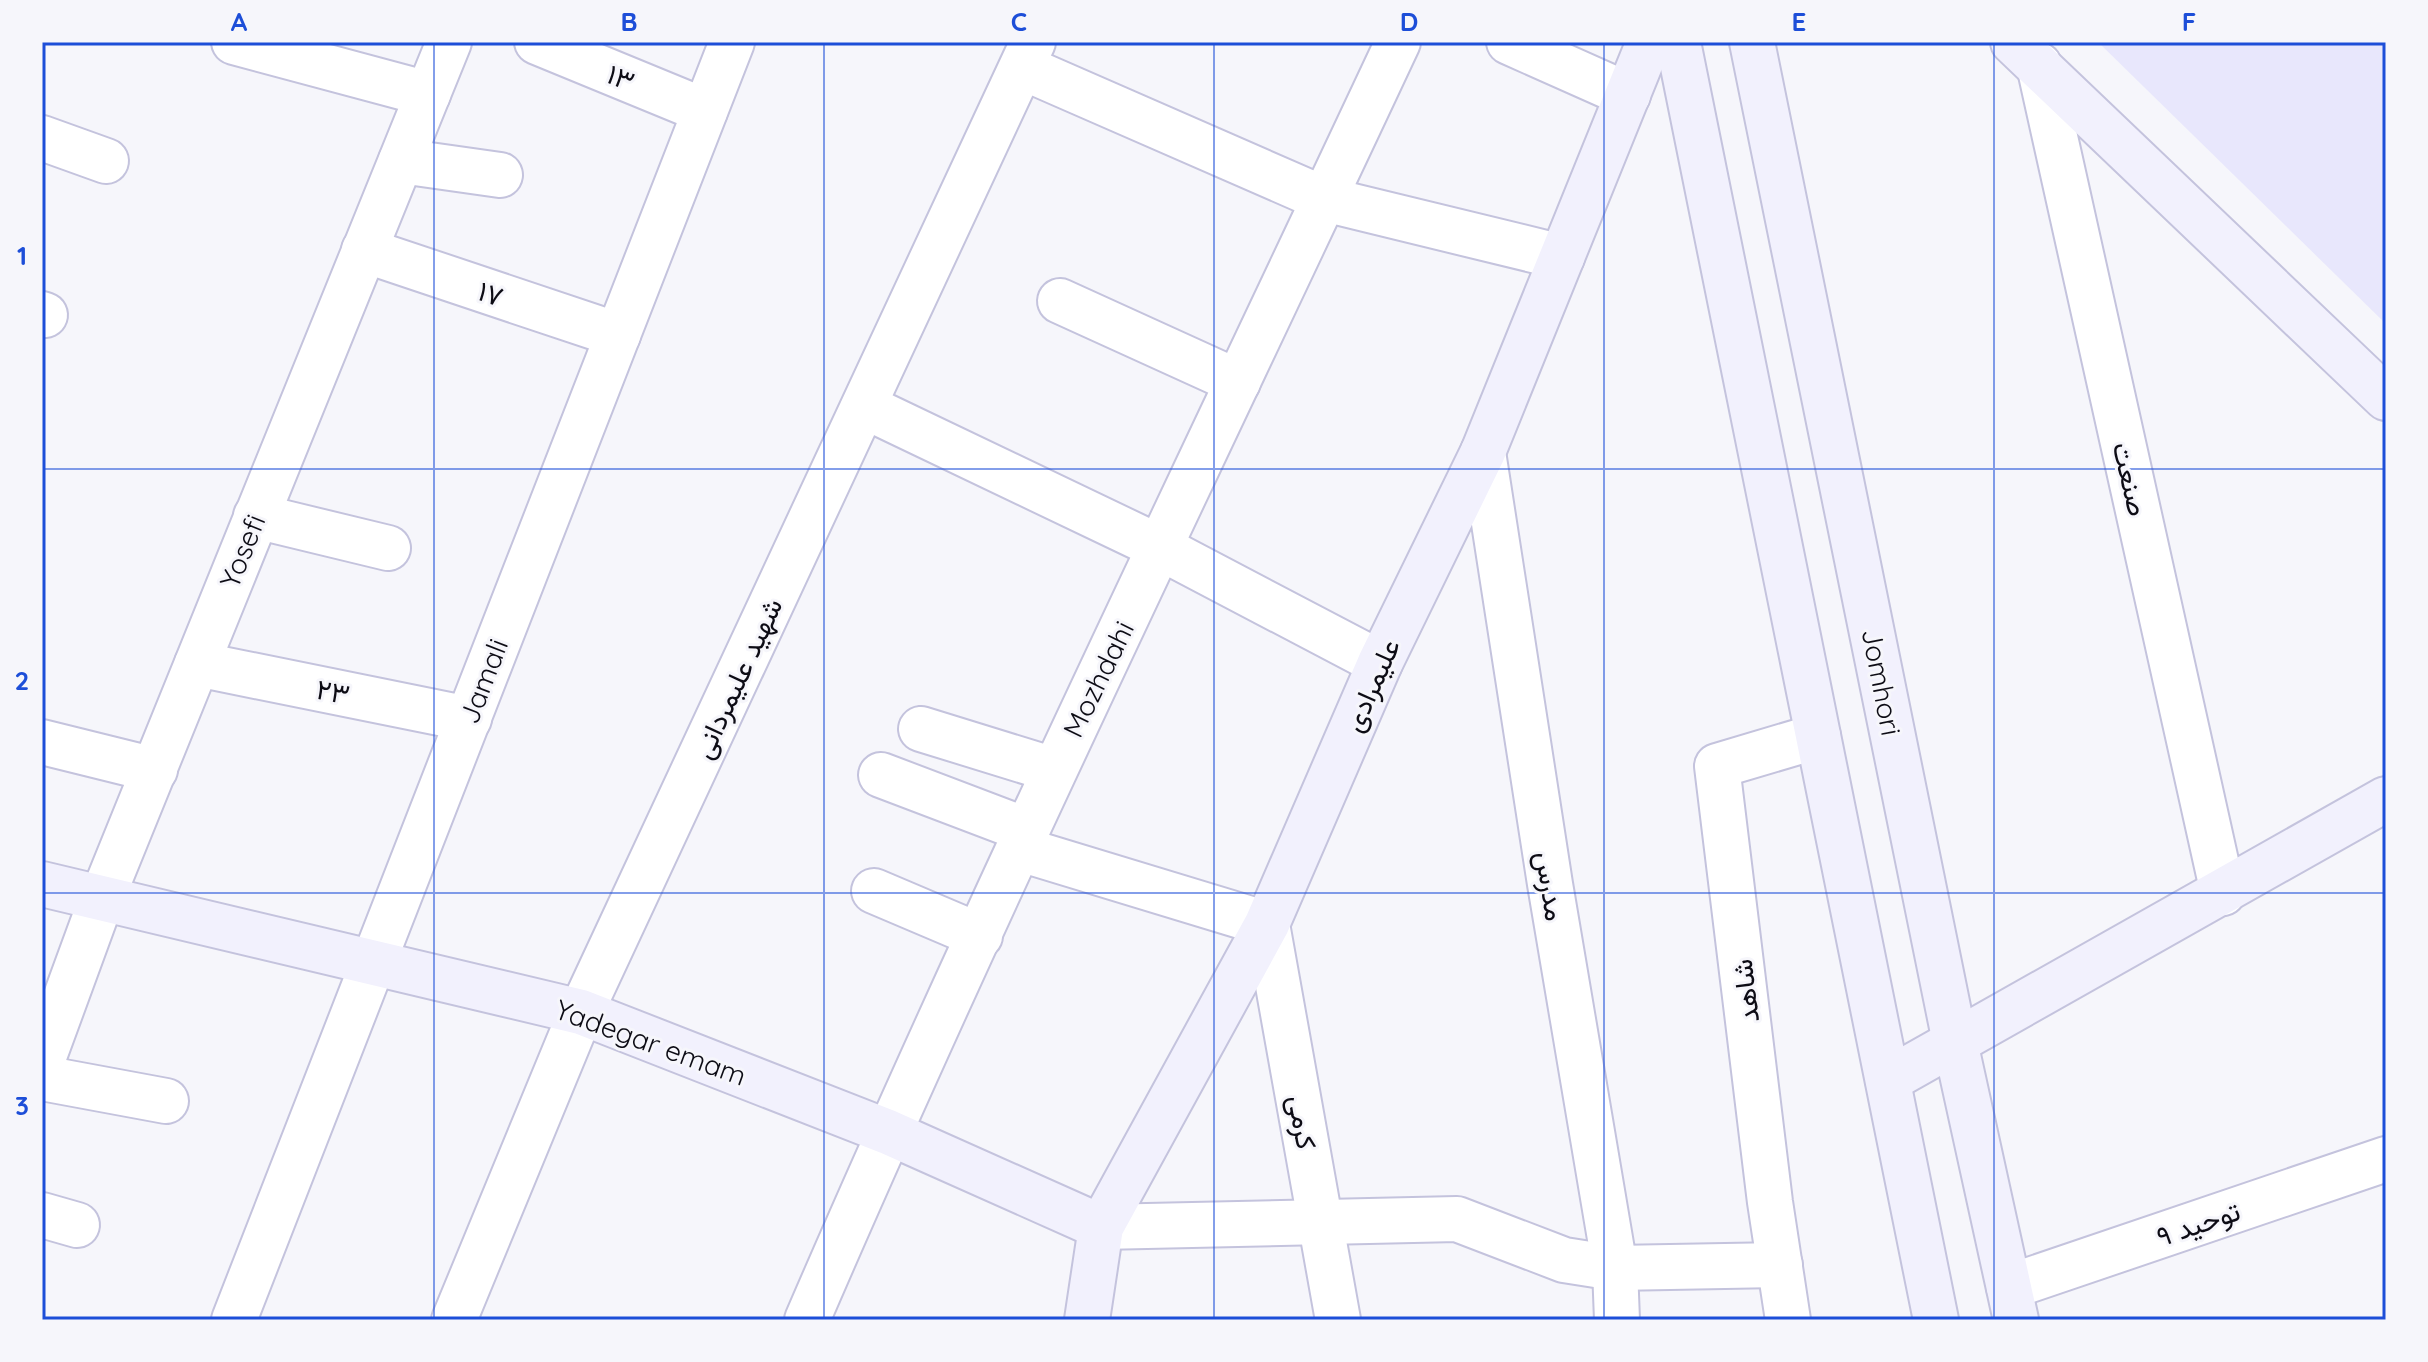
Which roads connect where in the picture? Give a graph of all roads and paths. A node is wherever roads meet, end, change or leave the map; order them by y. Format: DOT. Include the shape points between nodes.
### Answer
graph roads {
  1 [pos="234,42"];
  2 [pos="449,42"];
  3 [pos="537,42"];
  4 [pos="732,42"];
  5 [pos="1398,42"];
  6 [pos="1509,42"];
  7 [pos="1649,42"];
  8 [pos="1678,42"];
  9 [pos="1752,42"];
  10 [pos="2026,54"];
  11 [pos="1027,55"];
  12 [pos="428,94"];
  13 [pos="1628,95"];
  14 [pos="705,111"];
  15 [pos="42,138"];
  16 [pos="106,161"];
  17 [pos="401,161"];
  18 [pos="500,175"];
  19 [pos="1324,199"];
  20 [pos="364,250"];
  21 [pos="1562,257"];
  22 [pos="1060,301"];
  23 [pos="618,335"];
  24 [pos="1238,382"];
  25 [pos="2386,398"];
  26 [pos="864,406"];
  27 [pos="1483,452"];
  28 [pos="256,516"];
  29 [pos="388,548"];
  30 [pos="1161,548"];
  31 [pos="1380,663"];
  32 [pos="197,664"];
  33 [pos="469,719"];
  34 [pos="921,729"];
  35 [pos="1818,736"];
  36 [pos="42,742"];
  37 [pos="155,770"];
  38 [pos="1054,770"];
  39 [pos="881,775"];
  40 [pos="2386,799"];
  41 [pos="1023,839"];
  42 [pos="42,884"];
  43 [pos="874,891"];
  44 [pos="2223,893"];
  45 [pos="102,898"];
  46 [pos="1267,924"];
  47 [pos="980,936"];
  48 [pos="373,964"];
  49 [pos="581,1012"];
  50 [pos="1955,1042"];
  51 [pos="42,1062"];
  52 [pos="42,1078"];
  53 [pos="1888,1080"];
  54 [pos="166,1101"];
  55 [pos="888,1132"];
  56 [pos="2386,1159"];
  57 [pos="1321,1222"];
  58 [pos="1101,1227"];
  59 [pos="1780,1265"];
  60 [pos="1615,1268"];
  61 [pos="2013,1304"];
  62 [pos="462,1318"];
  63 [pos="234,1320"];
  64 [pos="807,1320"];
  65 [pos="1087,1320"];
  66 [pos="1338,1320"];
  67 [pos="1617,1320"];
  68 [pos="1788,1320"];
  69 [pos="1936,1320"];
  1 -- 12 [label="street"];
  2 -- 12 [label="street, Yosefi"];
  3 -- 14 [label="street, ۱۳"];
  4 -- 14 [label="street, Jamali"];
  5 -- 19 [label="street, Mozhdahi"];
  6 -- 13 [label="street"];
  7 -- 13 [label="street, علیمرادی"];
  8 -- 35 [label="street"];
  9 -- 50 [label="street, Jomhori"];
  10 -- 25 [label="street"];
  10 -- 44 [label="street, صنعت"];
  11 -- 19 [label="street"];
  11 -- 26 [label="street, شهید علیمردانی"];
  12 -- 17 [label="street, Yosefi"];
  13 -- 21 [label="street, علیمرادی"];
  14 -- 23 [label="street, Jamali"];
  15 -- 16 [label="street"];
  17 -- 18 [label="street"];
  17 -- 20 [label="street, Yosefi"];
  19 -- 21 [label="street"];
  19 -- 24 [label="street, Mozhdahi"];
  20 -- 23 [label="street, ۱۷"];
  20 -- 28 [label="street, Yosefi"];
  21 -- 27 [label="street, علیمرادی"];
  22 -- 24 [label="street"];
  23 -- 33 [label="street, Jamali"];
  24 -- 30 [label="street, Mozhdahi"];
  26 -- 30 [label="street"];
  26 -- 49 [label="street, شهید علیمردانی"];
  27 -- 31 [label="street, علیمرادی"];
  27 -- 60 [label="street, مدرس"];
  28 -- 29 [label="street"];
  28 -- 32 [label="street, Yosefi"];
  30 -- 31 [label="street"];
  30 -- 38 [label="street, Mozhdahi"];
  31 -- 46 [label="street, علیمرادی"];
  32 -- 33 [label="street, ۲۳"];
  32 -- 37 [label="street, Yosefi"];
  33 -- 48 [label="street, Jamali"];
  34 -- 38 [label="street"];
  35 -- 53 [label="street"];
  35 -- 59 [label="street, شاهد" via="1717,766"];
  36 -- 37 [label="street"];
  37 -- 45 [label="street, Yosefi"];
  38 -- 41 [label="street, Mozhdahi"];
  39 -- 41 [label="street"];
  40 -- 44 [label="street"];
  41 -- 46 [label="street"];
  41 -- 47 [label="street, Mozhdahi"];
  42 -- 45 [label="street, Yadegar emam"];
  43 -- 47 [label="street"];
  44 -- 50 [label="street"];
  45 -- 48 [label="street, Yadegar emam"];
  45 -- 51 [label="street, Yosefi"];
  46 -- 57 [label="street, کرمی"];
  46 -- 58 [label="street, علیمرادی"];
  47 -- 55 [label="street, Mozhdahi"];
  48 -- 49 [label="street, Yadegar emam"];
  48 -- 63 [label="street, Jamali"];
  49 -- 55 [label="street, Yadegar emam"];
  49 -- 62 [label="street, شهید علیمردانی"];
  50 -- 53 [label="street"];
  50 -- 61 [label="street, Jomhori"];
  52 -- 54 [label="street"];
  53 -- 69 [label="street"];
  55 -- 58 [label="street, Yadegar emam"];
  55 -- 64 [label="street, Mozhdahi"];
  56 -- 61 [label="street, توحید ۹"];
  57 -- 58 [label="street"];
  57 -- 60 [label="street" via="1457,1219 1564,1260"];
  57 -- 66 [label="street, کرمی"];
  58 -- 65 [label="street, علیمرادی"];
  59 -- 60 [label="street"];
  59 -- 68 [label="street, شاهد"];
  60 -- 67 [label="street, مدرس"];
}
